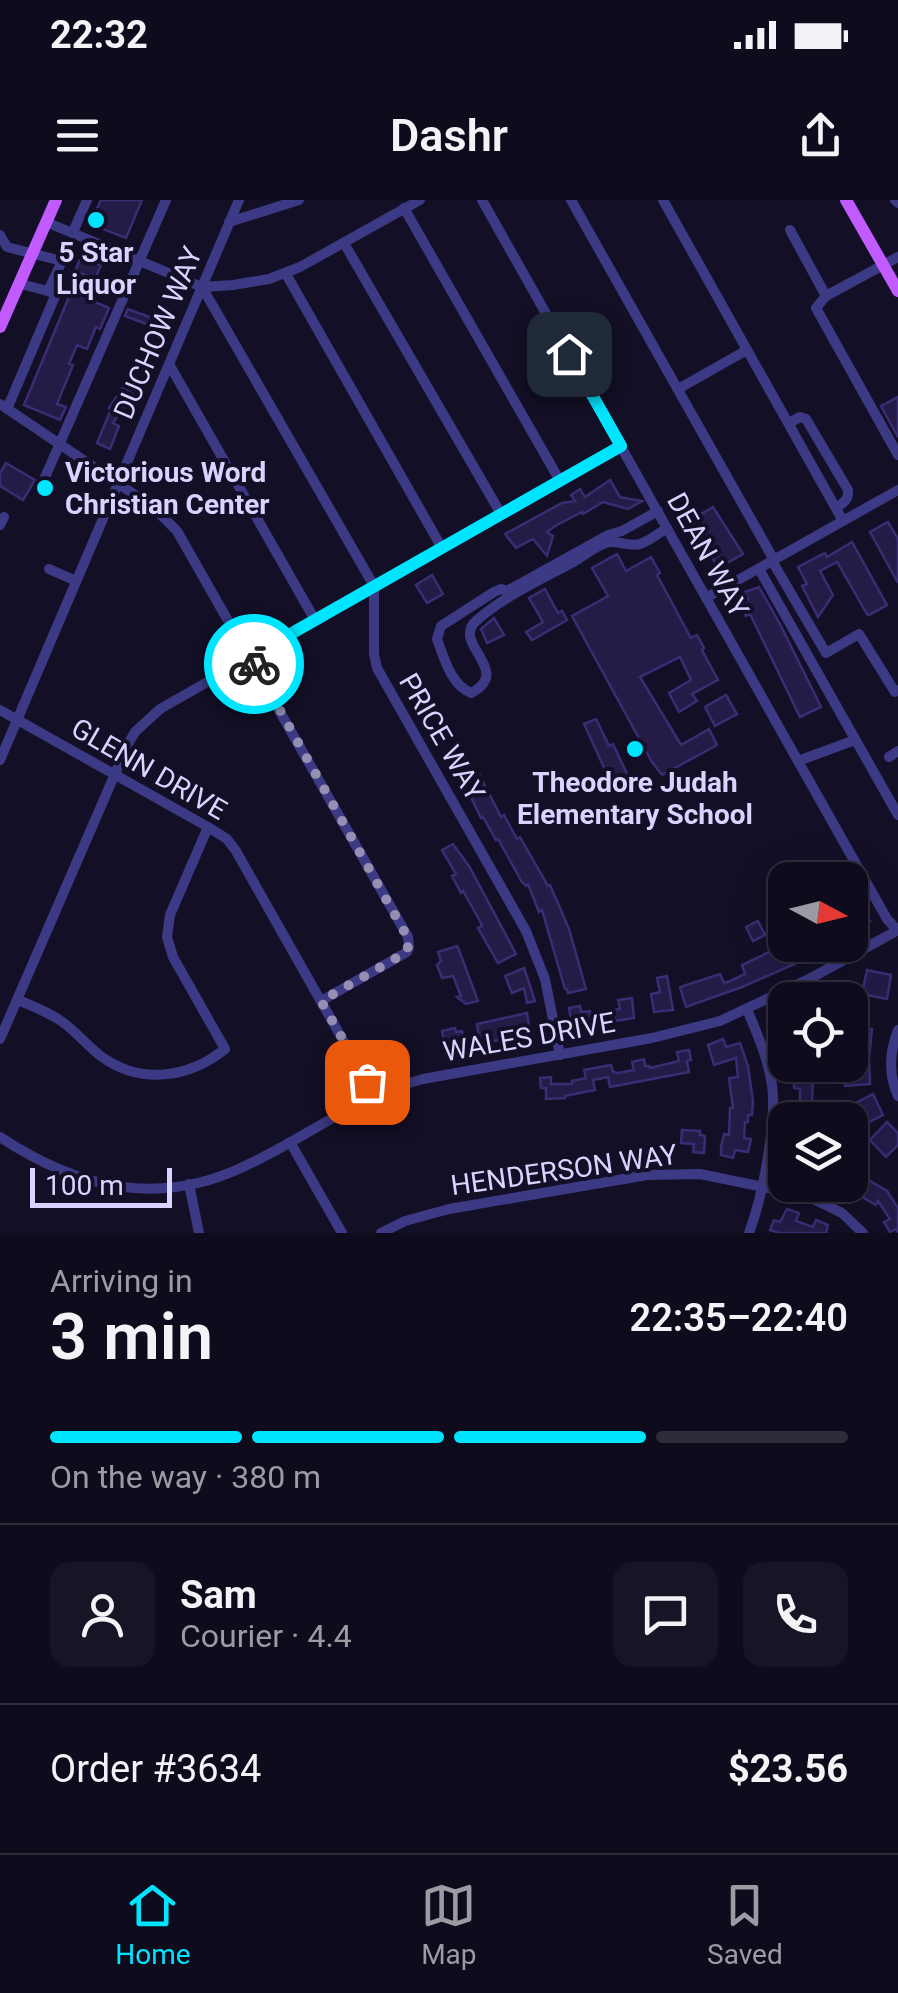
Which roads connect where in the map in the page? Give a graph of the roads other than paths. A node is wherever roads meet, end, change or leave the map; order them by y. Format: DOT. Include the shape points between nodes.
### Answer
graph roads {
  1 [pos="56,200"];
  2 [pos="86,200"];
  3 [pos="166,200"];
  4 [pos="239,200"];
  5 [pos="299,200"];
  6 [pos="420,200"];
  7 [pos="482,200"];
  8 [pos="572,200"];
  9 [pos="663,200"];
  10 [pos="846,200"];
  11 [pos="404,208"];
  12 [pos="46,222"];
  13 [pos="230,222"];
  14 [pos="790,230"];
  15 [pos="73,232"];
  16 [pos="0,235"];
  17 [pos="344,243"];
  18 [pos="7,247"];
  19 [pos="33,254"];
  20 [pos="898,256"];
  21 [pos="0,258"];
  22 [pos="140,261"];
  23 [pos="883,265"];
  24 [pos="286,274"];
  25 [pos="21,284"];
  26 [pos="202,287"];
  27 [pos="898,290"];
  28 [pos="48,291"];
  29 [pos="826,296"];
  30 [pos="0,327"];
  31 [pos="747,350"];
  32 [pos="168,364"];
  33 [pos="678,389"];
  34 [pos="3,406"];
  35 [pos="788,424"];
  36 [pos="61,444"];
  37 [pos="621,446"];
  38 [pos="898,455"];
  39 [pos="560,481"];
  40 [pos="44,482"];
  41 [pos="118,483"];
  42 [pos="897,492"];
  43 [pos="836,508"];
  44 [pos="658,510"];
  45 [pos="502,514"];
  46 [pos="844,521"];
  47 [pos="667,528"];
  48 [pos="442,548"];
  49 [pos="773,560"];
  50 [pos="758,568"];
  51 [pos="49,569"];
  52 [pos="76,580"];
  53 [pos="374,586"];
  54 [pos="706,598"];
  55 [pos="316,620"];
  56 [pos="250,657"];
  57 [pos="897,694"];
  58 [pos="0,710"];
  59 [pos="17,720"];
  60 [pos="855,740"];
  61 [pos="0,760"];
  62 [pos="798,761"];
  63 [pos="114,774"];
  64 [pos="898,816"];
  65 [pos="208,826"];
  66 [pos="898,930"];
  67 [pos="18,1000"];
  68 [pos="321,1001"];
  69 [pos="747,1009"];
  70 [pos="898,1030"];
  71 [pos="0,1039"];
  72 [pos="560,1055"];
  73 [pos="374,1095"];
  74 [pos="898,1096"];
  75 [pos="0,1137"];
  76 [pos="290,1142"];
  77 [pos="189,1184"];
  78 [pos="761,1186"];
  79 [pos="199,1233"];
  80 [pos="342,1233"];
  81 [pos="381,1233"];
  82 [pos="749,1233"];
  83 [pos="863,1233"];
  1 -- 12 [label="main road"];
  2 -- 15 [label="street"];
  3 -- 22 [label="street"];
  4 -- 13 [label="street, DUCHOW WAY"];
  5 -- 13 [label="street"];
  6 -- 11 [label="street"];
  7 -- 37 [label="street, DEAN WAY"];
  8 -- 33 [label="street"];
  9 -- 31 [label="street"];
  10 -- 23 [label="main road"];
  11 -- 17 [label="street"];
  11 -- 39 [label="street"];
  12 -- 15 [label="street"];
  12 -- 19 [label="main road"];
  13 -- 26 [label="street, DUCHOW WAY"];
  14 -- 29 [label="street"];
  15 -- 22 [label="street"];
  16 -- 18 [label="street"];
  17 -- 24 [label="street"];
  17 -- 45 [label="street"];
  18 -- 19 [label="street"];
  18 -- 21 [label="street"];
  19 -- 25 [label="main road"];
  19 -- 28 [label="street" via="62,261"];
  20 -- 23 [label="street"];
  22 -- 26 [label="street"];
  22 -- 36 [label="street"];
  23 -- 27 [label="main road"];
  23 -- 29 [label="street"];
  24 -- 26 [label="street"];
  24 -- 48 [label="street"];
  25 -- 28 [label="street"];
  25 -- 30 [label="main road"];
  26 -- 32 [label="street, DUCHOW WAY"];
  26 -- 53 [label="street, PRICE WAY"];
  28 -- 34 [label="street" via="56,294"];
  29 -- 38 [label="street" via="816,308"];
  31 -- 33 [label="street"];
  31 -- 35 [label="street"];
  32 -- 41 [label="street, DUCHOW WAY"];
  32 -- 55 [label="street"];
  33 -- 49 [label="street"];
  34 -- 36 [label="street"];
  35 -- 43 [label="street"];
  35 -- 43 [label="street" via="806,419 848,490"];
  36 -- 40 [label="street"];
  36 -- 41 [label="street"];
  37 -- 39 [label="street"];
  37 -- 44 [label="street, DEAN WAY"];
  39 -- 45 [label="street"];
  41 -- 52 [label="street, DUCHOW WAY"];
  41 -- 56 [label="street" via="176,532"];
  42 -- 46 [label="street"];
  43 -- 46 [label="street"];
  44 -- 47 [label="street, DEAN WAY"];
  44 -- 47 [label="street" via="441,626 437,639 462,690 476,692 487,675 471,641 474,623 608,542 640,544"];
  45 -- 48 [label="street"];
  46 -- 49 [label="street"];
  47 -- 54 [label="street, DEAN WAY"];
  48 -- 53 [label="street"];
  49 -- 50 [label="street"];
  49 -- 57 [label="street" via="826,652 859,634"];
  50 -- 54 [label="street"];
  50 -- 60 [label="street"];
  51 -- 52 [label="street"];
  52 -- 59 [label="street, DUCHOW WAY"];
  53 -- 55 [label="street"];
  53 -- 72 [label="street, PRICE WAY" via="377,668 526,930 545,979"];
  54 -- 62 [label="street, DEAN WAY"];
  55 -- 56 [label="street"];
  56 -- 63 [label="street" via="149,717"];
  56 -- 68 [label="street" via="409,940 407,952"];
  58 -- 59 [label="street, GLENN DRIVE"];
  59 -- 61 [label="street, DUCHOW WAY"];
  59 -- 63 [label="street, GLENN DRIVE"];
  60 -- 62 [label="street"];
  60 -- 64 [label="street"];
  62 -- 66 [label="street, DEAN WAY"];
  63 -- 65 [label="street, GLENN DRIVE"];
  63 -- 67 [label="street"];
  65 -- 67 [label="street" via="170,914 167,937 225,1049 191,1070 138,1074 113,1064 57,1018"];
  65 -- 68 [label="street, GLENN DRIVE" via="236,851"];
  66 -- 69 [label="street, WALES DRIVE"];
  67 -- 71 [label="street"];
  68 -- 73 [label="street, GLENN DRIVE"];
  69 -- 72 [label="street, WALES DRIVE" via="686,1031"];
  69 -- 78 [label="street" via="768,1064 773,1100"];
  70 -- 74 [label="street" via="890,1063"];
  72 -- 73 [label="street, WALES DRIVE" via="423,1079"];
  73 -- 76 [label="street, WALES DRIVE"];
  75 -- 77 [label="street, WALES DRIVE" via="40,1162 100,1184"];
  76 -- 77 [label="street, WALES DRIVE" via="246,1166"];
  76 -- 80 [label="street"];
  77 -- 79 [label="street"];
  78 -- 81 [label="street, HENDERSON WAY" via="700,1174 647,1175 449,1209"];
  78 -- 82 [label="street"];
  78 -- 83 [label="street, HENDERSON WAY" via="822,1201"];
}
